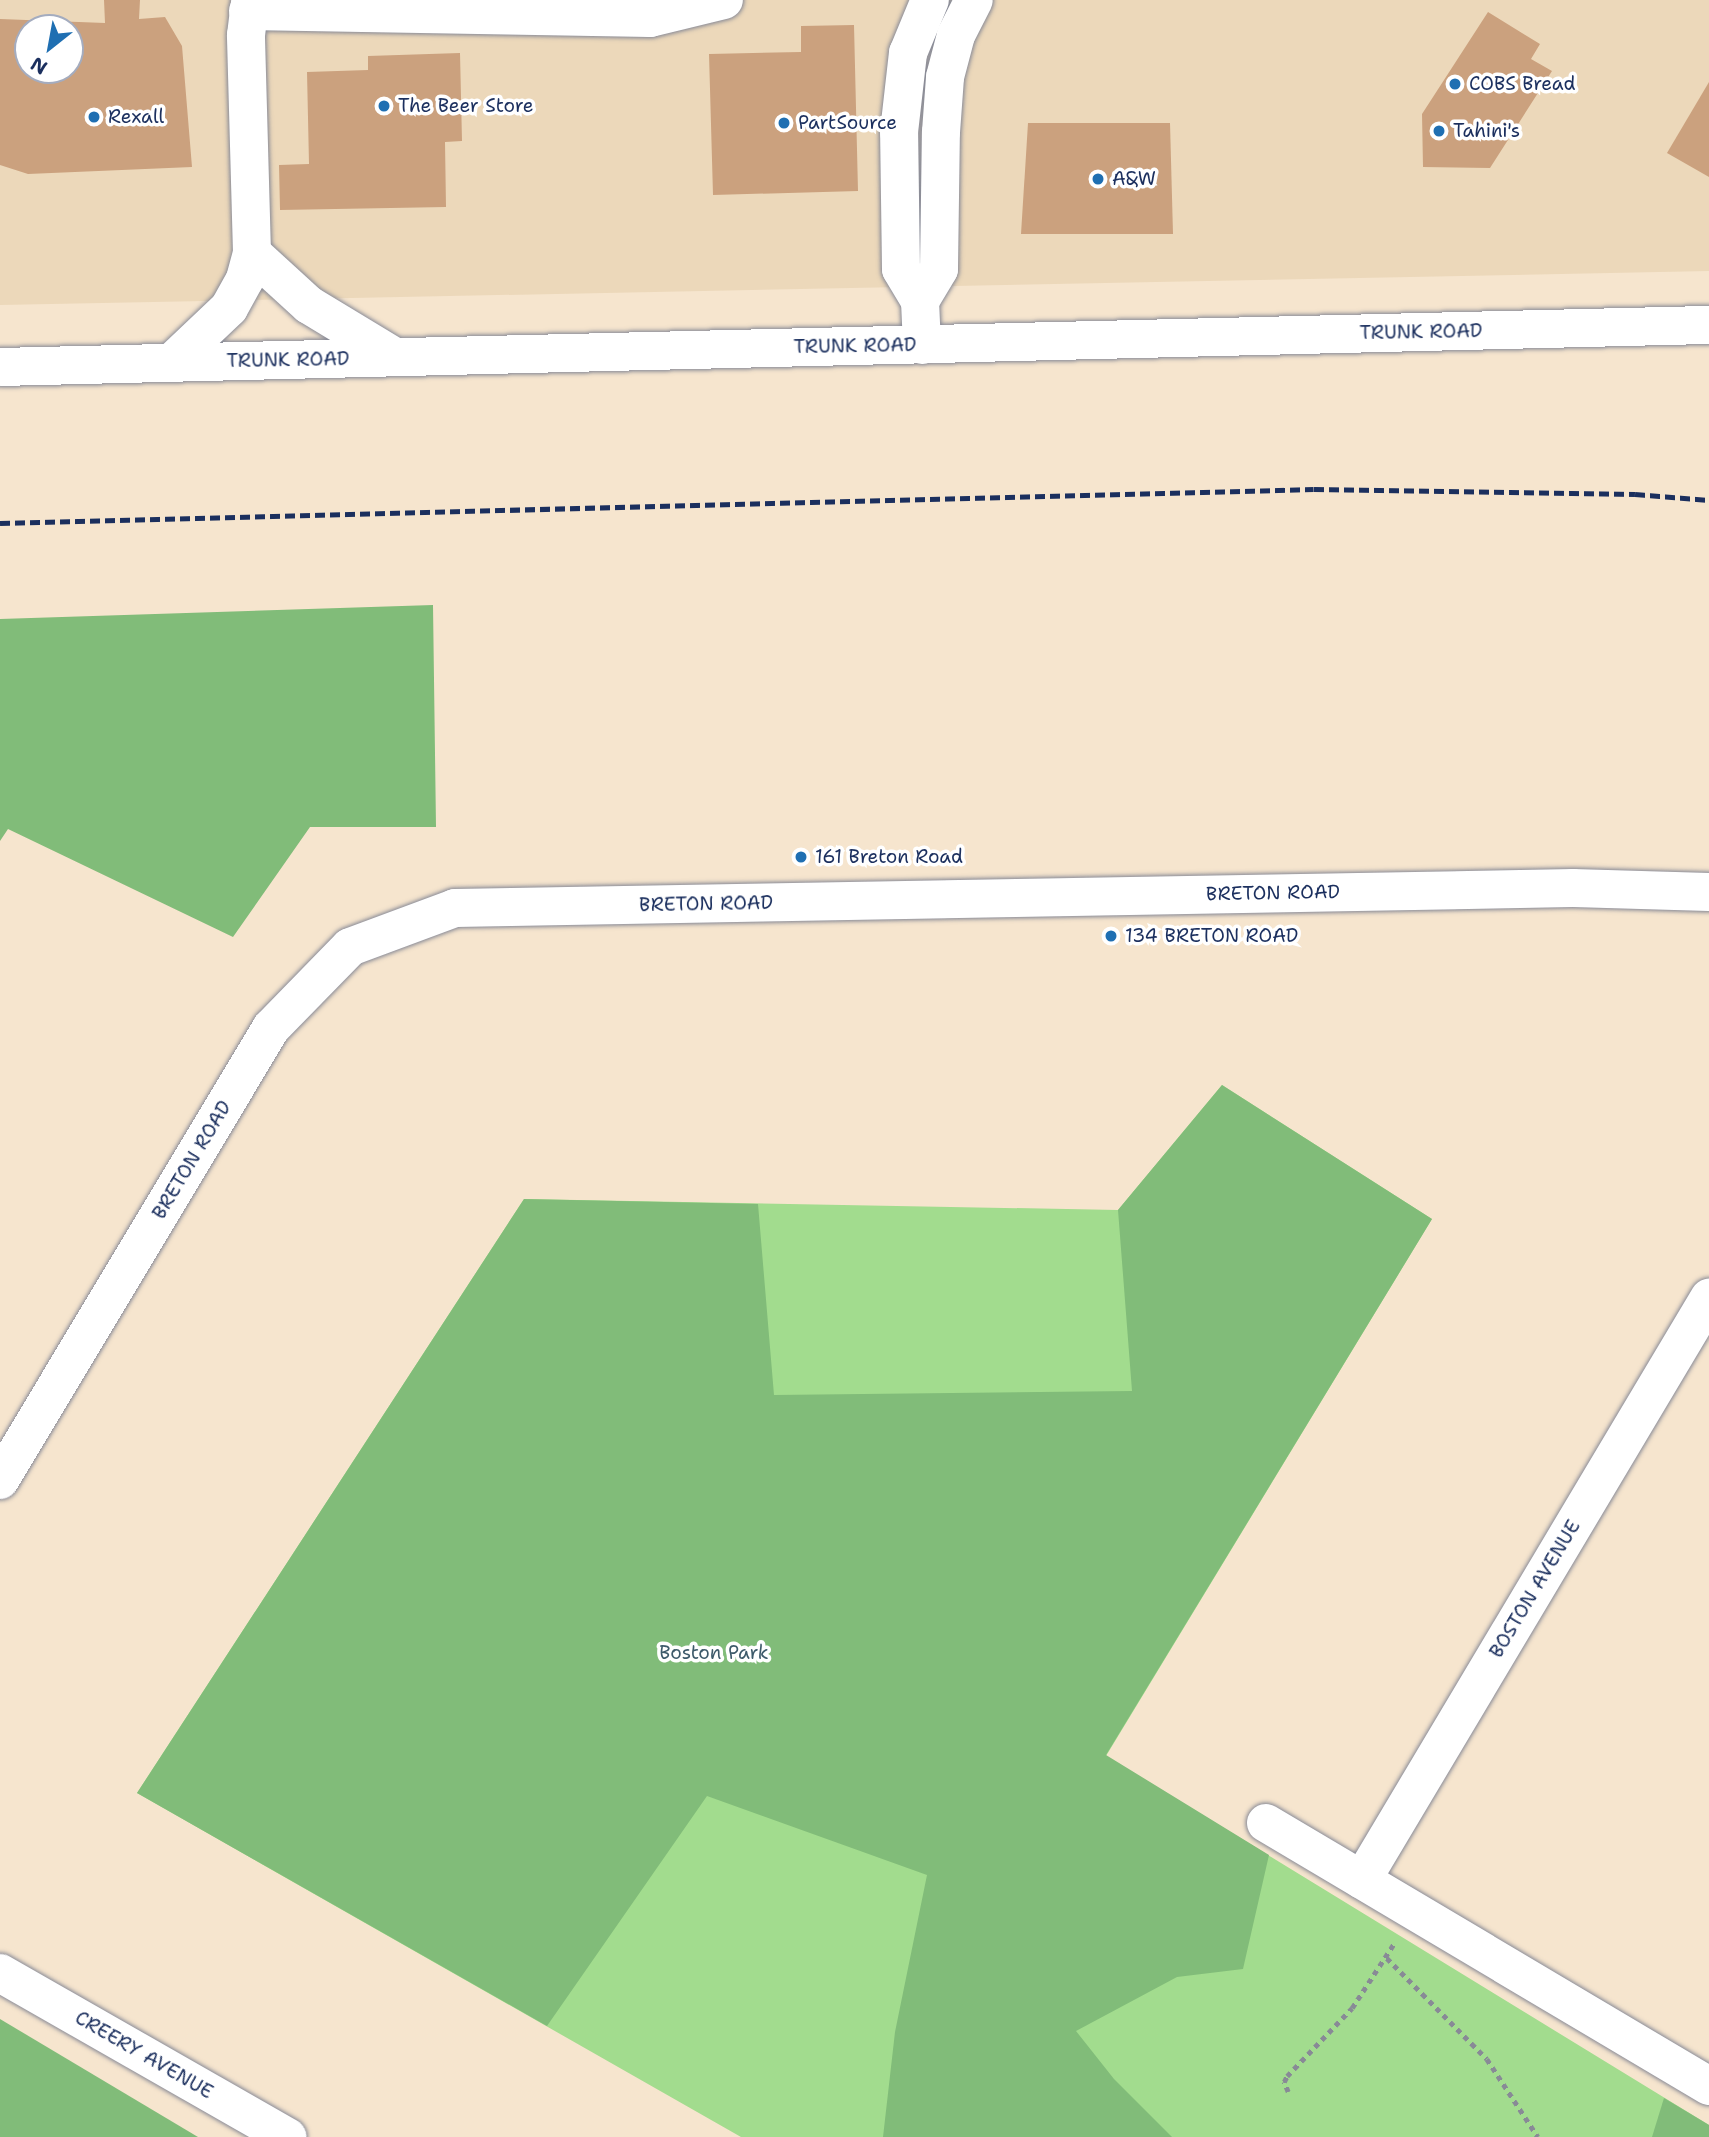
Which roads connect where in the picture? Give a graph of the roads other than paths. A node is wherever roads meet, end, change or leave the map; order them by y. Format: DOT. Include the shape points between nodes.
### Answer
graph roads {
  1 [pos="724,0"];
  2 [pos="930,0"];
  3 [pos="974,0"];
  4 [pos="249,5"];
  5 [pos="252,253"];
  6 [pos="920,300"];
  7 [pos="1709,325"];
  8 [pos="922,345"];
  9 [pos="395,357"];
  10 [pos="171,363"];
  11 [pos="0,367"];
  12 [pos="1709,892"];
  13 [pos="1709,1298"];
  14 [pos="0,1480"];
  15 [pos="1266,1824"];
  16 [pos="1362,1880"];
  17 [pos="0,1973"];
  18 [pos="1709,2086"];
  19 [pos="287,2137"];
  1 -- 4 [label="street" via="650,19"];
  2 -- 6 [label="street" via="908,53 899,132 901,269"];
  3 -- 6 [label="street" via="956,35 945,77 939,269"];
  4 -- 5 [label="street"];
  5 -- 9 [label="street" via="309,305"];
  5 -- 10 [label="street" via="245,279 229,308"];
  6 -- 8 [label="street"];
  7 -- 8 [label="street, TRUNK ROAD"];
  8 -- 9 [label="street, TRUNK ROAD"];
  9 -- 10 [label="street, TRUNK ROAD"];
  10 -- 11 [label="street, TRUNK ROAD"];
  12 -- 14 [label="street, BRETON ROAD" via="1559,888 455,908 350,947 271,1028"];
  13 -- 16 [label="street, BOSTON AVENUE"];
  15 -- 16 [label="street"];
  16 -- 18 [label="street"];
  17 -- 19 [label="street, CREERY AVENUE"];
}
